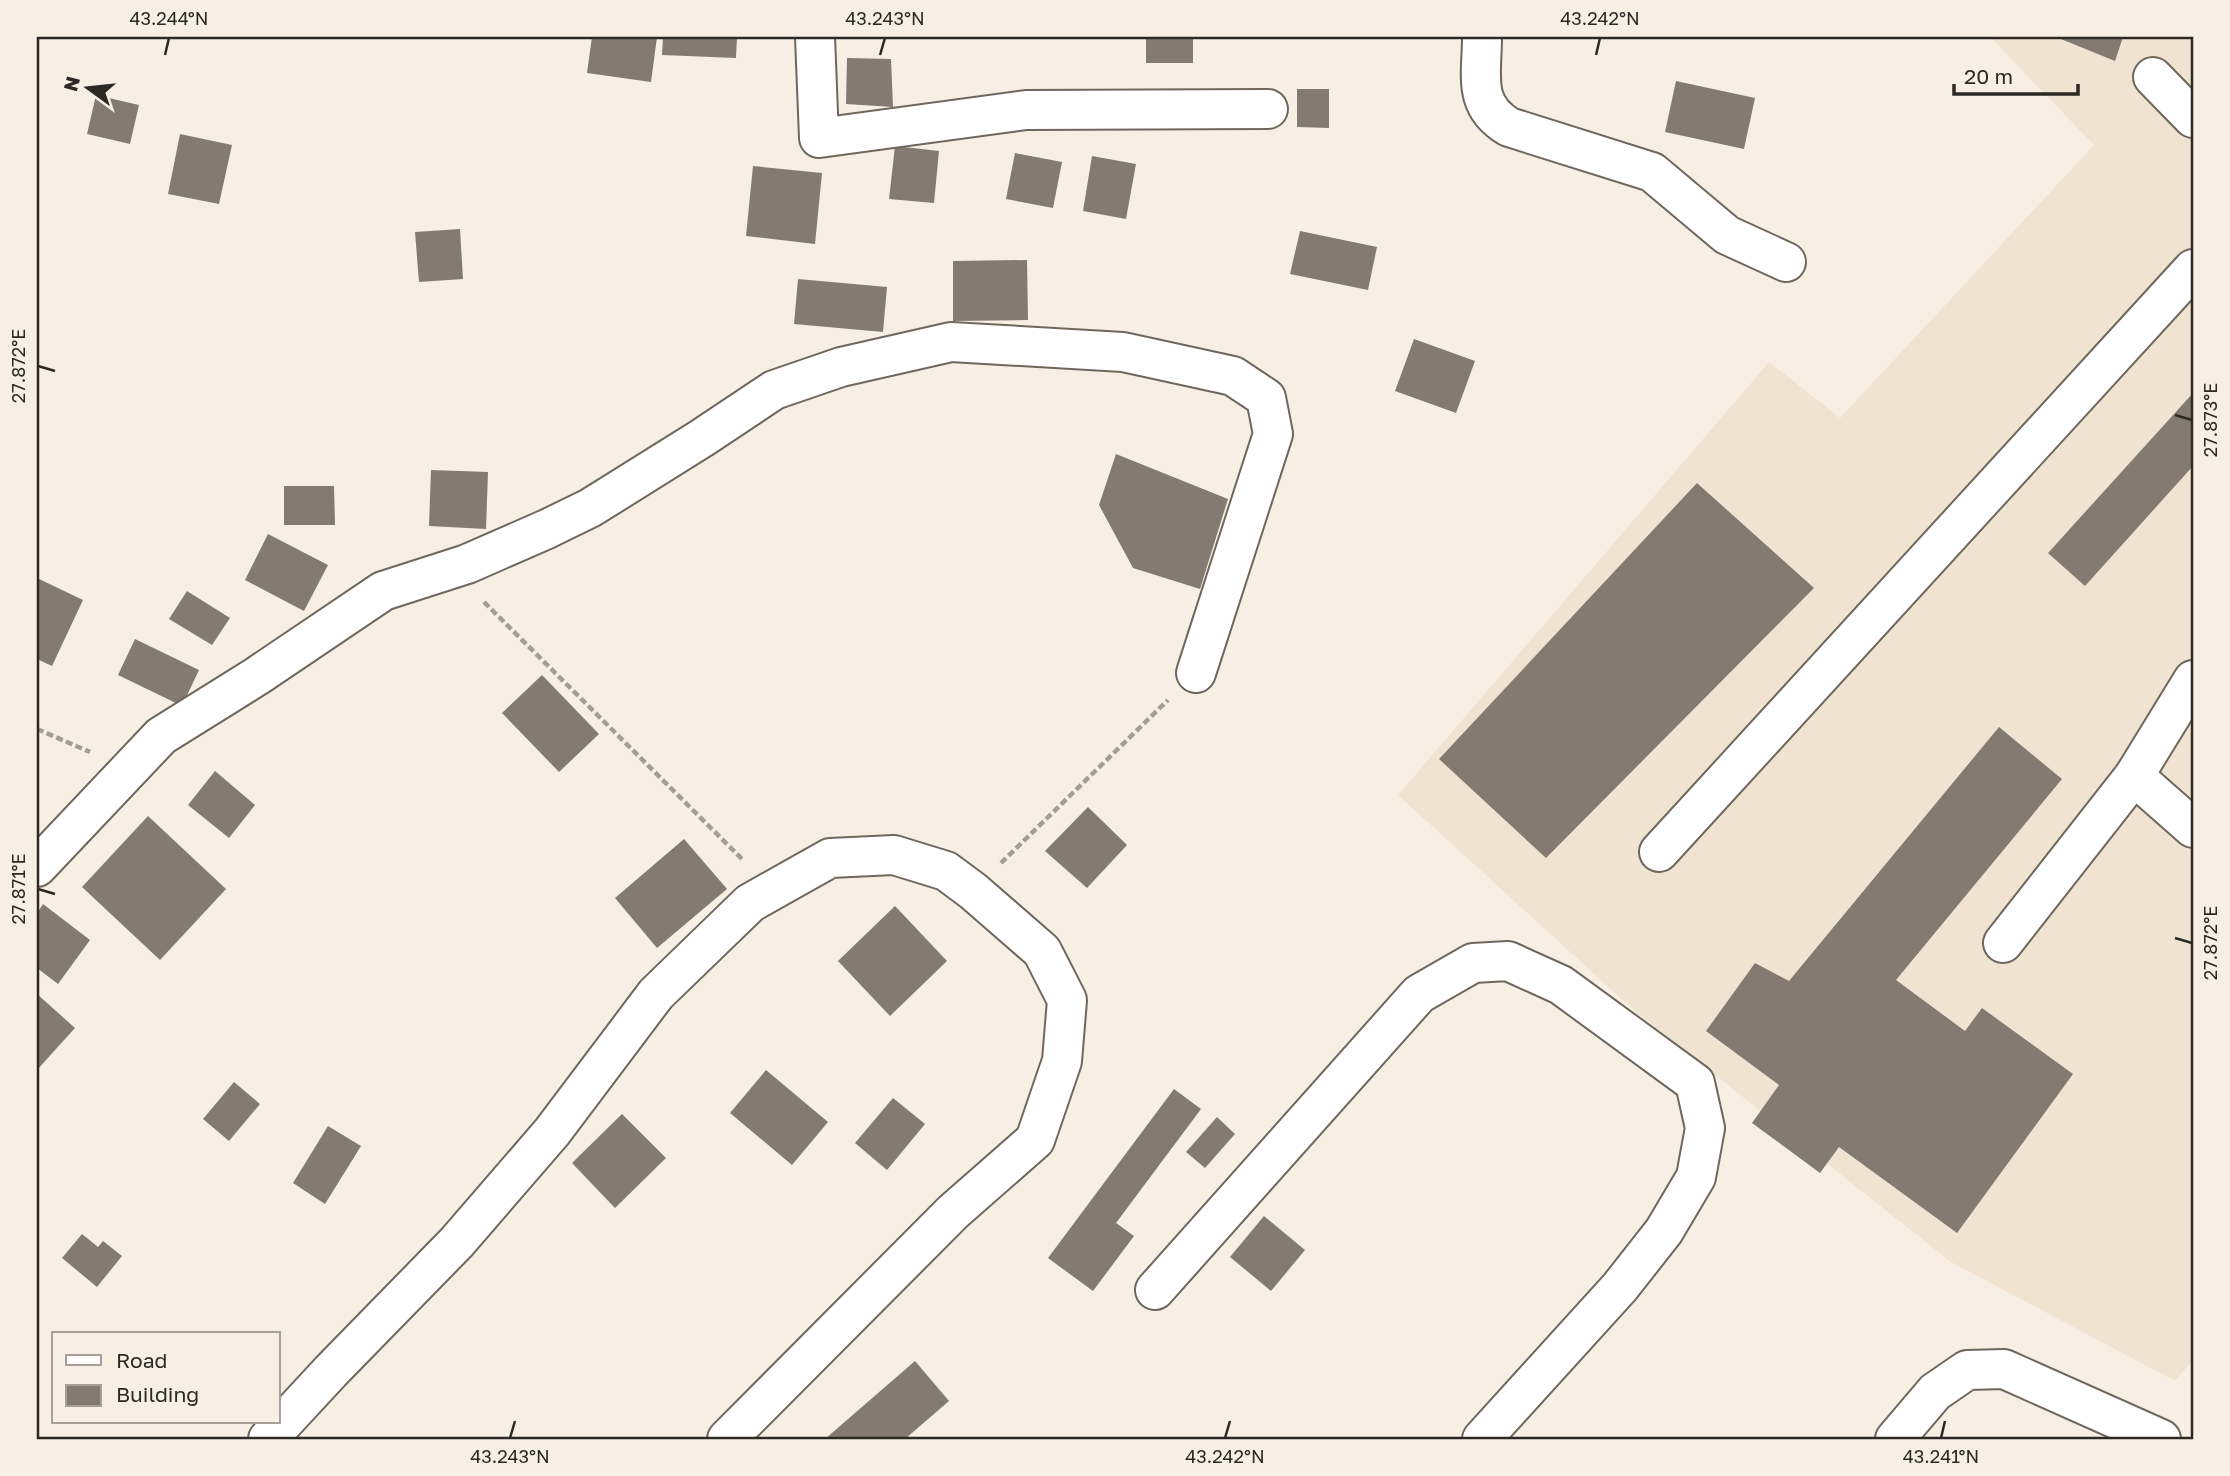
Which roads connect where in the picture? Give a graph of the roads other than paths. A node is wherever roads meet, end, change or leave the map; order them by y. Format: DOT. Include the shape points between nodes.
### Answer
graph roads {
  1 [pos="815,37"];
  2 [pos="1482,37"];
  3 [pos="2153,77"];
  4 [pos="1268,109"];
  5 [pos="2193,118"];
  6 [pos="1786,262"];
  7 [pos="2193,269"];
  8 [pos="1196,673"];
  9 [pos="2193,680"];
  10 [pos="2134,776"];
  11 [pos="2193,828"];
  12 [pos="1659,852"];
  13 [pos="37,867"];
  14 [pos="2003,943"];
  15 [pos="1155,1290"];
  16 [pos="2146,1436"];
  17 [pos="268,1439"];
  18 [pos="727,1439"];
  19 [pos="1482,1439"];
  20 [pos="1895,1439"];
  1 -- 4 [label="street" via="819,138 1026,110"];
  2 -- 6 [label="street" via="1482,99 1498,120 1652,172 1727,235"];
  3 -- 5 [label="street"];
  7 -- 12 [label="street"];
  8 -- 13 [label="street" via="1273,434 1266,398 1233,376 1123,352 951,342 841,367 774,390 590,508 451,569 383,591 162,736"];
  9 -- 10 [label="street"];
  10 -- 11 [label="street"];
  10 -- 14 [label="street"];
  15 -- 19 [label="street" via="1419,994 1473,963 1508,961 1561,985 1695,1083 1705,1128 1696,1177 1664,1231 1620,1287"];
  16 -- 20 [label="street" via="2004,1369 1992,1369 1968,1370 1934,1392"];
  17 -- 18 [label="street" via="492,1202 552,1132 656,994 750,903 830,858 894,855 946,871 1042,951 1067,1000 1062,1061 1035,1140 953,1212"];
}
